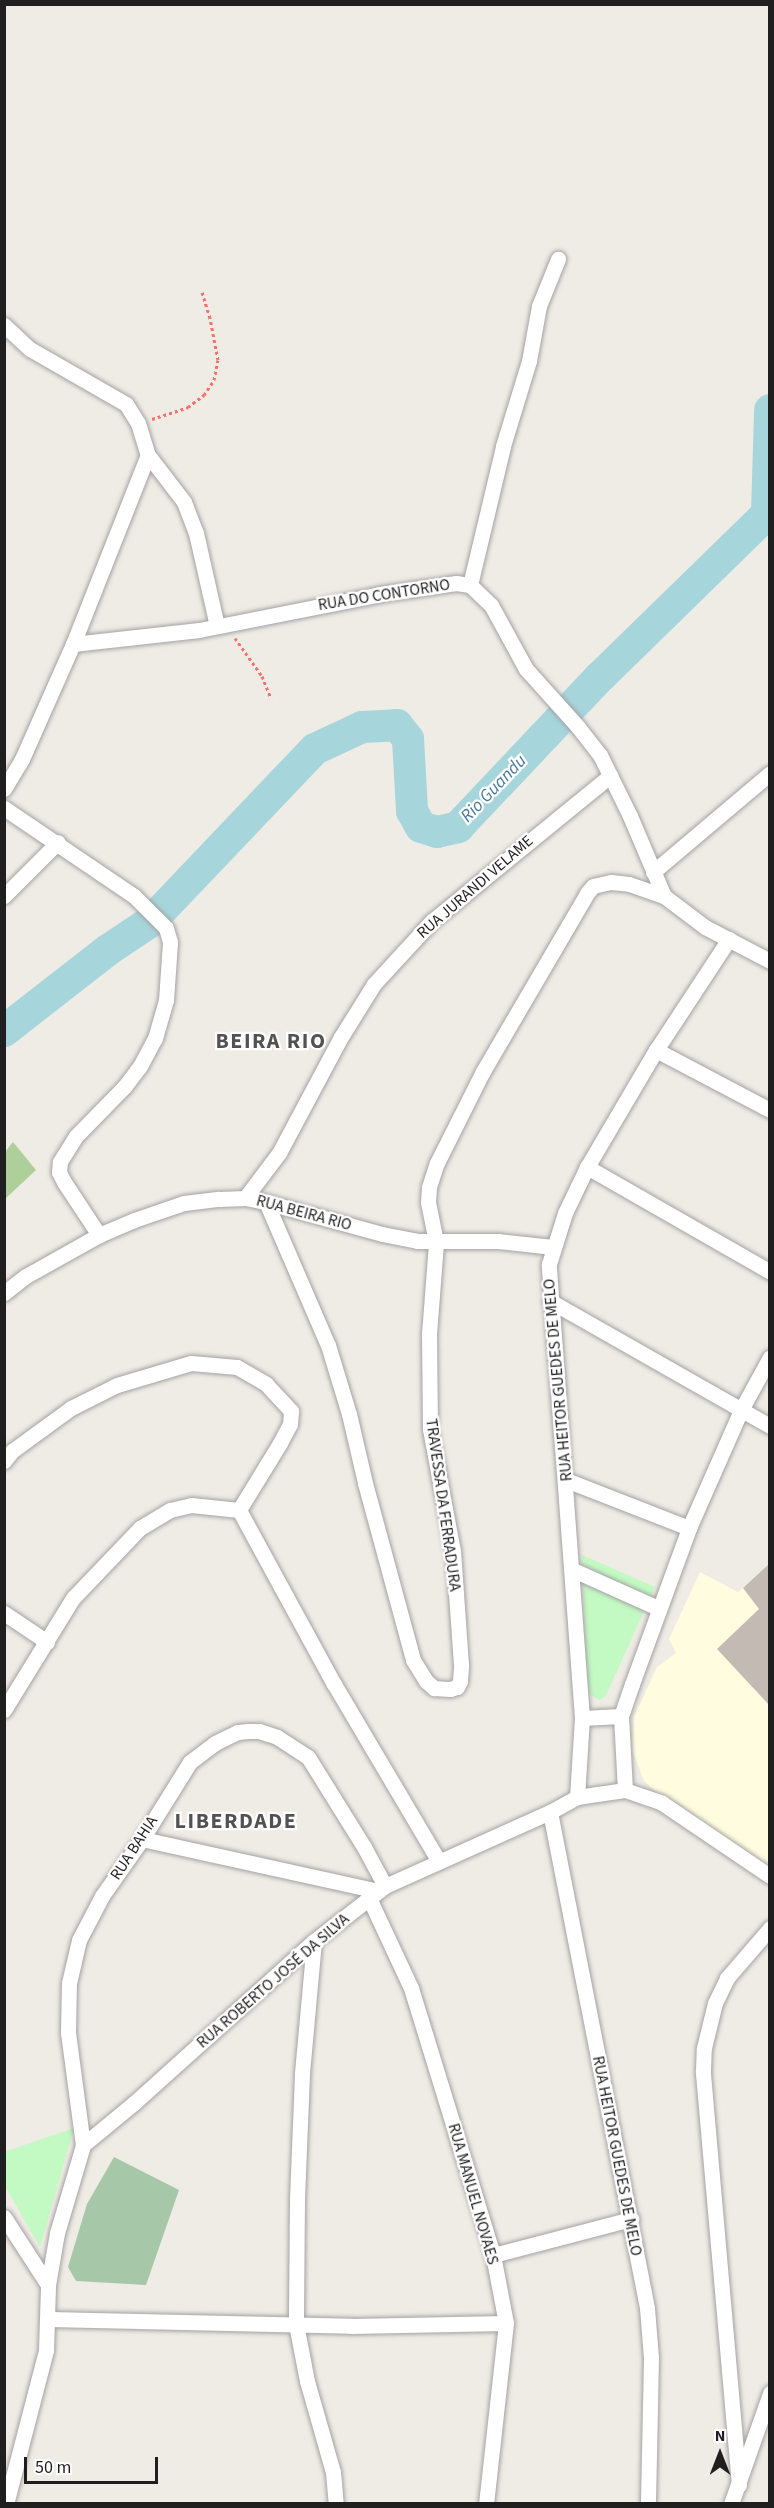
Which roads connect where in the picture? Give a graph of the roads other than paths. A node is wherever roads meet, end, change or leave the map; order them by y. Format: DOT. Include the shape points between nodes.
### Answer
graph roads {
  1 [pos="558,259"];
  2 [pos="4,325"];
  3 [pos="148,455"];
  4 [pos="470,585"];
  5 [pos="221,625"];
  6 [pos="73,644"];
  7 [pos="770,773"];
  8 [pos="610,776"];
  9 [pos="4,789"];
  10 [pos="4,808"];
  11 [pos="58,842"];
  12 [pos="653,872"];
  13 [pos="4,896"];
  14 [pos="664,896"];
  15 [pos="729,939"];
  16 [pos="770,961"];
  17 [pos="656,1050"];
  18 [pos="770,1110"];
  19 [pos="587,1167"];
  20 [pos="245,1198"];
  21 [pos="266,1202"];
  22 [pos="99,1235"];
  23 [pos="436,1242"];
  24 [pos="553,1247"];
  25 [pos="770,1272"];
  26 [pos="4,1293"];
  27 [pos="550,1301"];
  28 [pos="770,1357"];
  29 [pos="741,1410"];
  30 [pos="770,1426"];
  31 [pos="4,1461"];
  32 [pos="566,1480"];
  33 [pos="239,1510"];
  34 [pos="689,1528"];
  35 [pos="571,1569"];
  36 [pos="658,1608"];
  37 [pos="4,1612"];
  38 [pos="47,1642"];
  39 [pos="4,1710"];
  40 [pos="621,1716"];
  41 [pos="582,1718"];
  42 [pos="625,1790"];
  43 [pos="577,1797"];
  44 [pos="550,1812"];
  45 [pos="142,1839"];
  46 [pos="438,1860"];
  47 [pos="770,1876"];
  48 [pos="377,1892"];
  49 [pos="770,1928"];
  50 [pos="314,1941"];
  51 [pos="83,2145"];
  52 [pos="4,2217"];
  53 [pos="631,2219"];
  54 [pos="493,2255"];
  55 [pos="48,2285"];
  56 [pos="49,2319"];
  57 [pos="506,2323"];
  58 [pos="296,2324"];
  59 [pos="770,2392"];
  60 [pos="739,2485"];
  61 [pos="6,2504"];
  62 [pos="336,2504"];
  63 [pos="486,2504"];
  64 [pos="648,2504"];
  65 [pos="731,2504"];
  1 -- 4 [label="street" via="539,306 529,361"];
  2 -- 3 [label="street" via="30,349 126,404 138,423"];
  3 -- 5 [label="street" via="184,502"];
  3 -- 6 [label="street"];
  4 -- 5 [label="street, RUA DO CONTORNO" via="456,583 380,594"];
  4 -- 8 [label="street, RUA DO CONTORNO" via="491,605 526,669 600,755"];
  5 -- 6 [label="street, RUA DO CONTORNO"];
  6 -- 9 [label="street" via="22,759"];
  7 -- 12 [label="street"];
  8 -- 12 [label="street, RUA DO CONTORNO"];
  8 -- 20 [label="street, RUA JURANDI VELAME" via="432,921 374,984 340,1037 279,1153"];
  10 -- 11 [label="street"];
  11 -- 13 [label="street"];
  11 -- 22 [label="street" via="134,896 166,928 170,942 166,1000 155,1038 125,1086 75,1136 60,1162 59,1172"];
  12 -- 14 [label="street, RUA DO CONTORNO"];
  14 -- 15 [label="street, RUA DO CONTORNO" via="705,927"];
  14 -- 23 [label="street, TRAVESSA DA FERRADURA" via="611,882 593,886 580,903 482,1073 437,1163 428,1202"];
  15 -- 16 [label="street, RUA DO CONTORNO"];
  15 -- 17 [label="street, RUA HEITOR GUEDES DE MELO"];
  17 -- 18 [label="street"];
  17 -- 19 [label="street, RUA HEITOR GUEDES DE MELO"];
  19 -- 24 [label="street, RUA HEITOR GUEDES DE MELO"];
  19 -- 25 [label="street"];
  20 -- 21 [label="street, RUA BEIRA RIO"];
  20 -- 22 [label="street, RUA BEIRA RIO" via="184,1203"];
  21 -- 23 [label="street, RUA BEIRA RIO" via="382,1234"];
  21 -- 23 [label="street, TRAVESSA DA FERRADURA" via="328,1345 413,1660 434,1688 450,1689 460,1681 461,1665 453,1551 430,1429 429,1334"];
  22 -- 26 [label="street, RUA BEIRA RIO" via="26,1275"];
  23 -- 24 [label="street, RUA BEIRA RIO" via="498,1241"];
  24 -- 27 [label="street, RUA HEITOR GUEDES DE MELO" via="549,1264"];
  27 -- 29 [label="street"];
  27 -- 32 [label="street, RUA HEITOR GUEDES DE MELO"];
  28 -- 29 [label="street"];
  29 -- 30 [label="street"];
  29 -- 34 [label="street"];
  31 -- 33 [label="street" via="71,1408 117,1385 190,1363 237,1367 266,1384 291,1411 285,1434"];
  32 -- 34 [label="street"];
  32 -- 35 [label="street, RUA HEITOR GUEDES DE MELO"];
  33 -- 38 [label="street" via="190,1505 170,1510 140,1528 73,1598"];
  33 -- 46 [label="street" via="334,1684"];
  34 -- 36 [label="street"];
  35 -- 36 [label="street"];
  35 -- 41 [label="street, RUA HEITOR GUEDES DE MELO"];
  36 -- 40 [label="street"];
  37 -- 38 [label="street"];
  38 -- 39 [label="street"];
  40 -- 41 [label="street"];
  40 -- 42 [label="street"];
  41 -- 43 [label="street, RUA HEITOR GUEDES DE MELO"];
  42 -- 43 [label="street"];
  42 -- 47 [label="street" via="662,1803"];
  43 -- 44 [label="street, RUA ROBERTO JOSÉ DA SILVA"];
  44 -- 46 [label="street, RUA ROBERTO JOSÉ DA SILVA"];
  44 -- 53 [label="street, RUA HEITOR GUEDES DE MELO"];
  45 -- 48 [label="street"];
  45 -- 48 [label="street, RUA BAHIA" via="190,1762 229,1735 260,1731 308,1757 364,1847"];
  45 -- 51 [label="street, RUA BAHIA" via="102,1896 79,1940 69,1983 68,2033"];
  46 -- 48 [label="street, RUA ROBERTO JOSÉ DA SILVA"];
  48 -- 50 [label="street, RUA ROBERTO JOSÉ DA SILVA"];
  48 -- 54 [label="street, RUA MANUEL NOVAES" via="411,1988"];
  49 -- 60 [label="street" via="727,1978 714,2003 704,2048"];
  50 -- 51 [label="street, RUA ROBERTO JOSÉ DA SILVA"];
  50 -- 58 [label="street" via="302,2074"];
  51 -- 55 [label="street" via="57,2233"];
  52 -- 55 [label="street"];
  53 -- 54 [label="street"];
  53 -- 64 [label="street, RUA HEITOR GUEDES DE MELO" via="647,2308 651,2358"];
  54 -- 57 [label="street, RUA MANUEL NOVAES"];
  55 -- 56 [label="street"];
  56 -- 58 [label="street"];
  56 -- 61 [label="street" via="46,2350"];
  57 -- 58 [label="street"];
  57 -- 63 [label="street, RUA MANUEL NOVAES"];
  58 -- 62 [label="street" via="307,2381 333,2472"];
  59 -- 60 [label="street"];
  60 -- 65 [label="street"];
}
